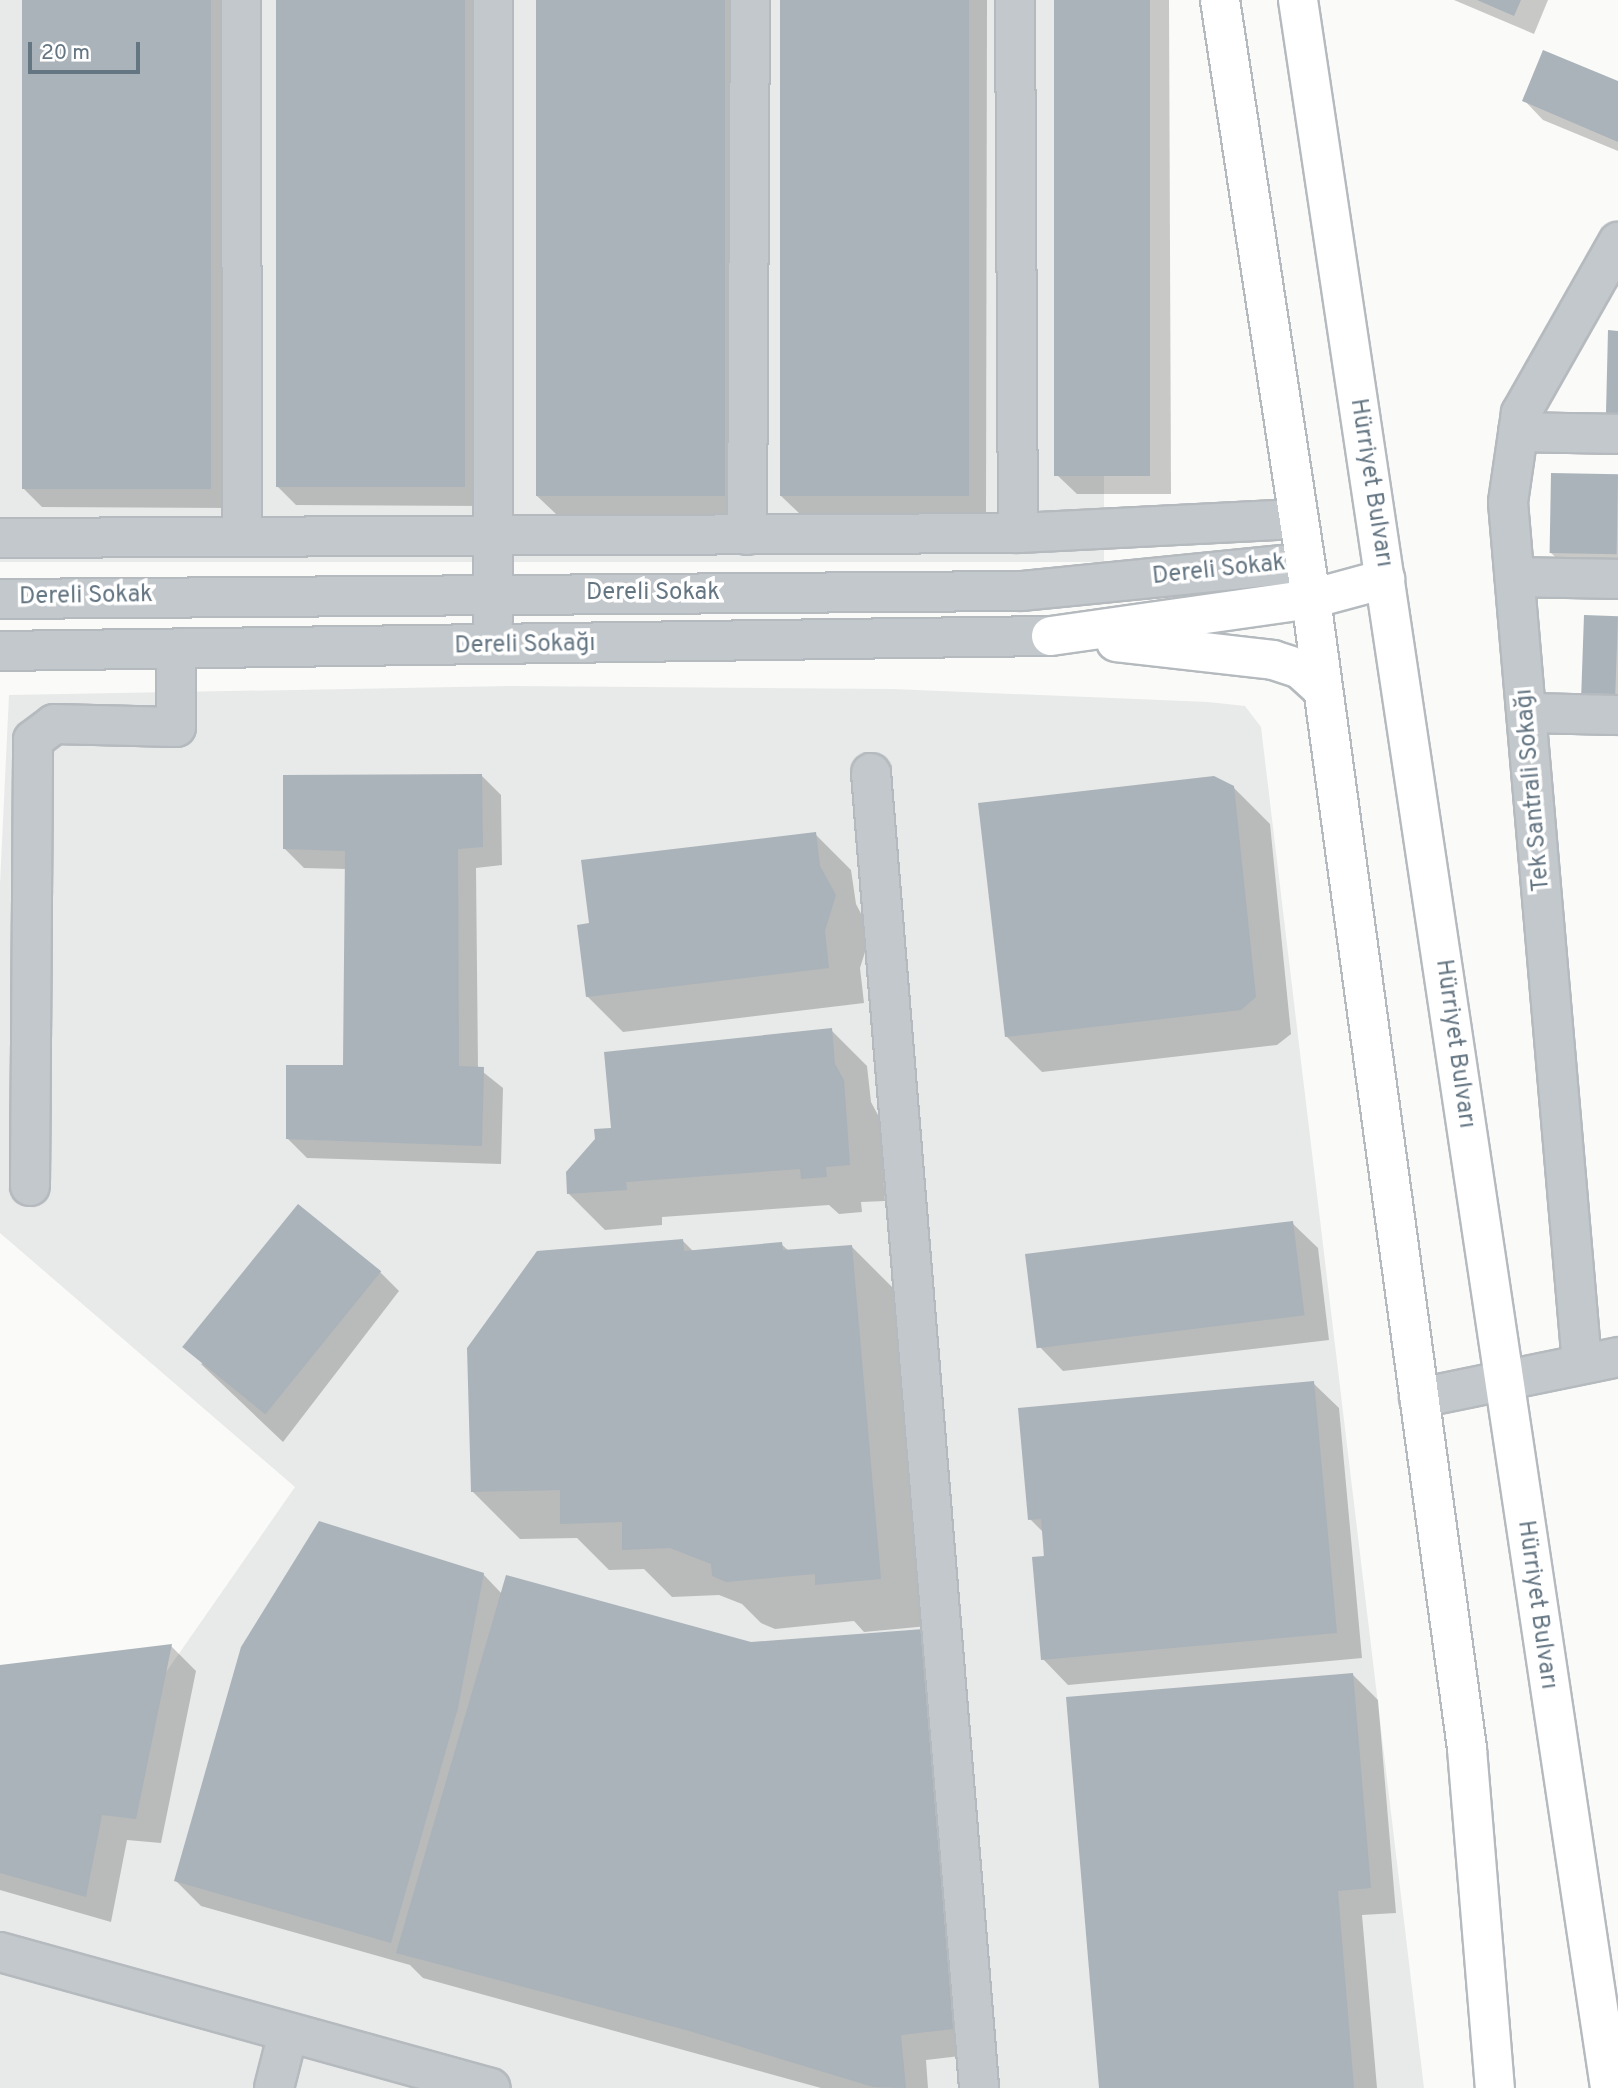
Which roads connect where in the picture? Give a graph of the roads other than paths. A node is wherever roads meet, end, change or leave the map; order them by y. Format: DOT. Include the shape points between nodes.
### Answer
graph roads {
  1 [pos="242,0"];
  2 [pos="493,0"];
  3 [pos="750,0"];
  4 [pos="1015,0"];
  5 [pos="1220,0"];
  6 [pos="1298,0"];
  7 [pos="1618,242"];
  8 [pos="1604,288"];
  9 [pos="1518,432"];
  10 [pos="1618,434"];
  11 [pos="1297,519"];
  12 [pos="1018,533"];
  13 [pos="747,535"];
  14 [pos="490,536"];
  15 [pos="242,537"];
  16 [pos="0,538"];
  17 [pos="1514,577"];
  18 [pos="1385,579"];
  19 [pos="1618,579"];
  20 [pos="1308,581"];
  21 [pos="492,595"];
  22 [pos="0,598"];
  23 [pos="1051,636"];
  24 [pos="494,646"];
  25 [pos="176,650"];
  26 [pos="0,652"];
  27 [pos="1322,689"];
  28 [pos="1527,713"];
  29 [pos="1618,715"];
  30 [pos="871,773"];
  31 [pos="30,1186"];
  32 [pos="1600,1360"];
  33 [pos="1503,1380"];
  34 [pos="1419,1398"];
  35 [pos="0,1952"];
  36 [pos="289,2033"];
  37 [pos="274,2088"];
  38 [pos="491,2088"];
  39 [pos="979,2088"];
  40 [pos="1495,2088"];
  41 [pos="1610,2088"];
  1 -- 15 [label="street"];
  2 -- 14 [label="street"];
  3 -- 13 [label="street"];
  4 -- 12 [label="street"];
  5 -- 11 [label="main road"];
  6 -- 18 [label="main road, Hürriyet Bulvarı"];
  7 -- 8 [label="street, Tek Santrali Sokağı"];
  8 -- 9 [label="street, Tek Santrali Sokağı" via="1527,402"];
  9 -- 10 [label="street"];
  9 -- 17 [label="street, Tek Santrali Sokağı" via="1508,502"];
  11 -- 12 [label="street"];
  11 -- 20 [label="main road"];
  12 -- 13 [label="street"];
  13 -- 14 [label="street"];
  14 -- 15 [label="street"];
  14 -- 21 [label="street"];
  15 -- 16 [label="street"];
  17 -- 19 [label="street"];
  17 -- 28 [label="street, Tek Santrali Sokağı"];
  18 -- 20 [label="main road"];
  18 -- 33 [label="main road, Hürriyet Bulvarı"];
  20 -- 21 [label="street, Dereli Sokak" via="1022,591"];
  20 -- 23 [label="main road"];
  20 -- 27 [label="main road"];
  21 -- 22 [label="street, Dereli Sokak"];
  21 -- 24 [label="street"];
  23 -- 24 [label="street, Dereli Sokağı"];
  23 -- 27 [label="main road" via="1260,657 1300,669"];
  24 -- 25 [label="street, Dereli Sokağı"];
  25 -- 26 [label="street, Dereli Sokağı"];
  25 -- 31 [label="street" via="176,727 54,724 33,740"];
  27 -- 34 [label="main road"];
  28 -- 29 [label="street"];
  28 -- 32 [label="street, Tek Santrali Sokağı"];
  30 -- 39 [label="street"];
  32 -- 33 [label="street"];
  33 -- 34 [label="street"];
  33 -- 41 [label="main road, Hürriyet Bulvarı"];
  34 -- 40 [label="main road" via="1467,1749"];
  35 -- 36 [label="street"];
  36 -- 37 [label="street"];
  36 -- 38 [label="street"];
}
